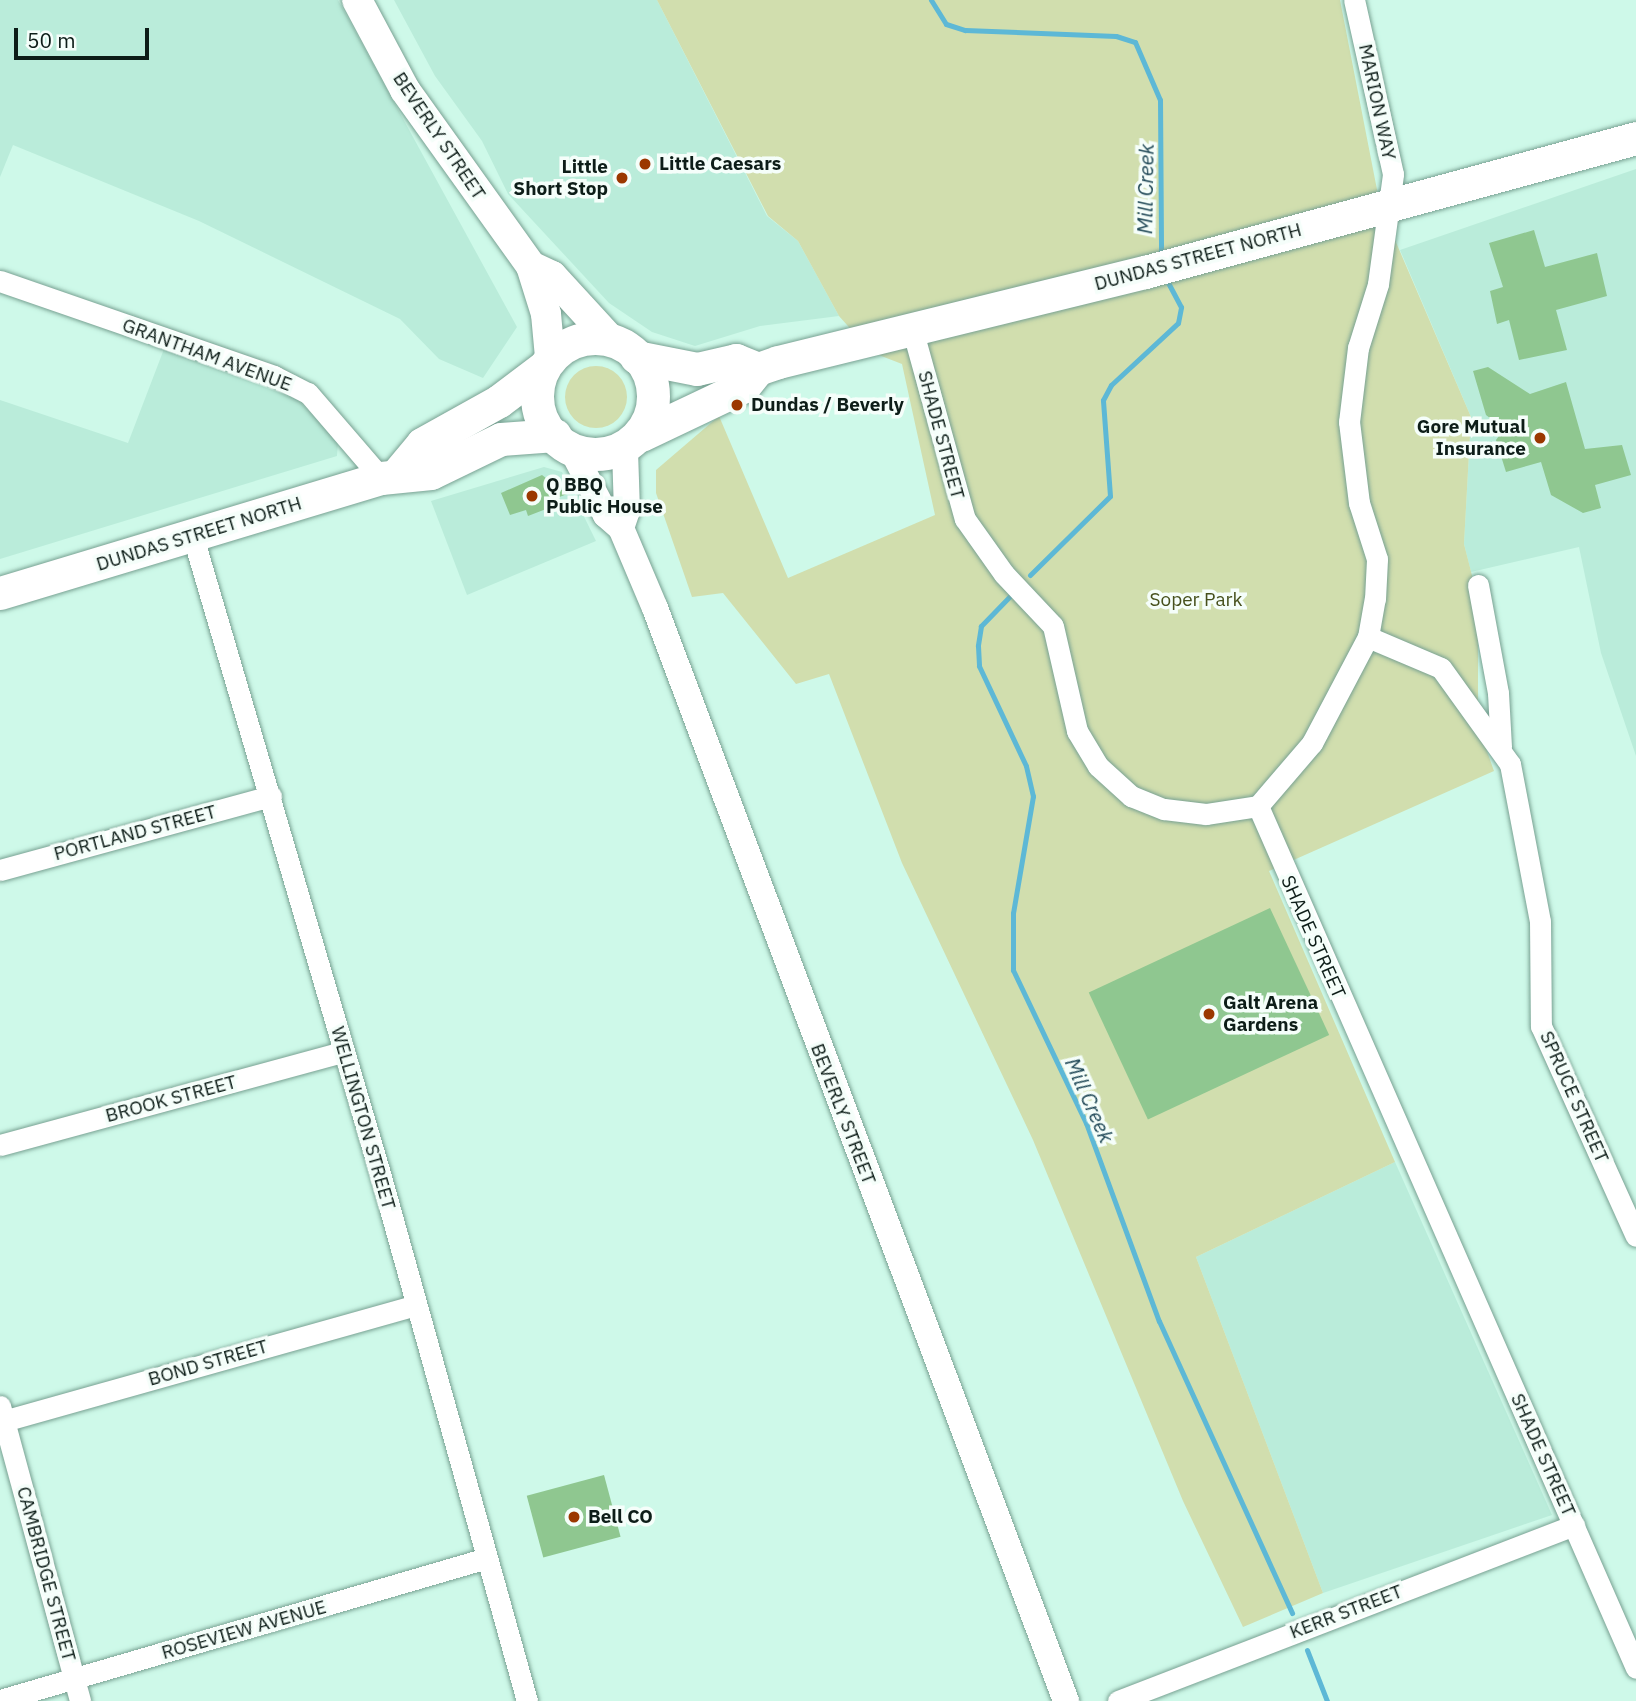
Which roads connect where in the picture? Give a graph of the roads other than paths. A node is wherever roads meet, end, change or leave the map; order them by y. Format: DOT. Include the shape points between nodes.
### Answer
graph roads {
  1 [pos="357,0"];
  2 [pos="1354,0"];
  3 [pos="1636,138"];
  4 [pos="1388,205"];
  5 [pos="531,266"];
  6 [pos="0,281"];
  7 [pos="913,332"];
  8 [pos="608,337"];
  9 [pos="636,357"];
  10 [pos="547,362"];
  11 [pos="758,369"];
  12 [pos="563,443"];
  13 [pos="633,443"];
  14 [pos="389,476"];
  15 [pos="621,528"];
  16 [pos="192,537"];
  17 [pos="1478,585"];
  18 [pos="0,593"];
  19 [pos="1368,637"];
  20 [pos="1501,747"];
  21 [pos="271,796"];
  22 [pos="1258,806"];
  23 [pos="0,870"];
  24 [pos="343,1052"];
  25 [pos="0,1145"];
  26 [pos="1636,1237"];
  27 [pos="416,1305"];
  28 [pos="1,1417"];
  29 [pos="1574,1525"];
  30 [pos="486,1558"];
  31 [pos="1629,1635"];
  32 [pos="1636,1668"];
  33 [pos="74,1678"];
  34 [pos="0,1700"];
  35 [pos="80,1701"];
  36 [pos="527,1701"];
  37 [pos="1066,1701"];
  38 [pos="1118,1701"];
  1 -- 5 [label="main road, BEVERLY STREET" via="405,90"];
  2 -- 4 [label="street, MARION WAY" via="1393,174"];
  3 -- 4 [label="main road, DUNDAS STREET NORTH"];
  4 -- 7 [label="main road, DUNDAS STREET NORTH"];
  4 -- 19 [label="street" via="1378,284 1358,348 1349,422 1359,503 1377,559"];
  5 -- 8 [label="main road, BEVERLY STREET" via="552,276"];
  5 -- 10 [label="main road, BEVERLY STREET" via="546,314"];
  6 -- 14 [label="street, GRANTHAM AVENUE" via="274,376 308,393"];
  7 -- 11 [label="main road, DUNDAS STREET NORTH"];
  7 -- 22 [label="street, SHADE STREET" via="965,519 1004,573 1053,626 1077,731 1098,766 1131,796 1164,808 1206,814"];
  8 -- 9 [label="main road"];
  8 -- 10 [label="main road" via="576,337"];
  9 -- 11 [label="main road, DUNDAS STREET NORTH" via="697,369 736,360"];
  9 -- 13 [label="main road" via="650,390 650,414"];
  10 -- 12 [label="main road" via="540,402"];
  10 -- 14 [label="main road" via="499,401 422,444"];
  11 -- 13 [label="main road, DUNDAS STREET NORTH" via="744,386"];
  12 -- 13 [label="main road" via="594,457"];
  12 -- 14 [label="main road, DUNDAS STREET NORTH" via="501,439 431,473"];
  12 -- 15 [label="street, BEVERLY STREET" via="607,515"];
  13 -- 15 [label="street" via="628,511"];
  14 -- 16 [label="main road, DUNDAS STREET NORTH"];
  15 -- 37 [label="street, BEVERLY STREET"];
  16 -- 18 [label="main road, DUNDAS STREET NORTH"];
  16 -- 21 [label="street, WELLINGTON STREET"];
  17 -- 20 [label="street, SPRUCE STREET" via="1498,693"];
  19 -- 20 [label="street, SPRUCE STREET" via="1441,668"];
  19 -- 22 [label="street" via="1312,743"];
  20 -- 26 [label="street, SPRUCE STREET" via="1510,764 1540,921 1541,1026"];
  21 -- 23 [label="street, PORTLAND STREET"];
  21 -- 24 [label="street, WELLINGTON STREET"];
  22 -- 29 [label="street, SHADE STREET"];
  24 -- 25 [label="street, BROOK STREET"];
  24 -- 27 [label="street, WELLINGTON STREET"];
  27 -- 28 [label="street, BOND STREET"];
  27 -- 30 [label="street, WELLINGTON STREET"];
  28 -- 33 [label="street, CAMBRIDGE STREET"];
  29 -- 31 [label="street, SHADE STREET"];
  29 -- 38 [label="street, KERR STREET"];
  30 -- 33 [label="street, ROSEVIEW AVENUE"];
  30 -- 36 [label="street, WELLINGTON STREET"];
  31 -- 32 [label="street, SHADE STREET"];
  33 -- 34 [label="street, ROSEVIEW AVENUE"];
  33 -- 35 [label="street, CAMBRIDGE STREET"];
}
